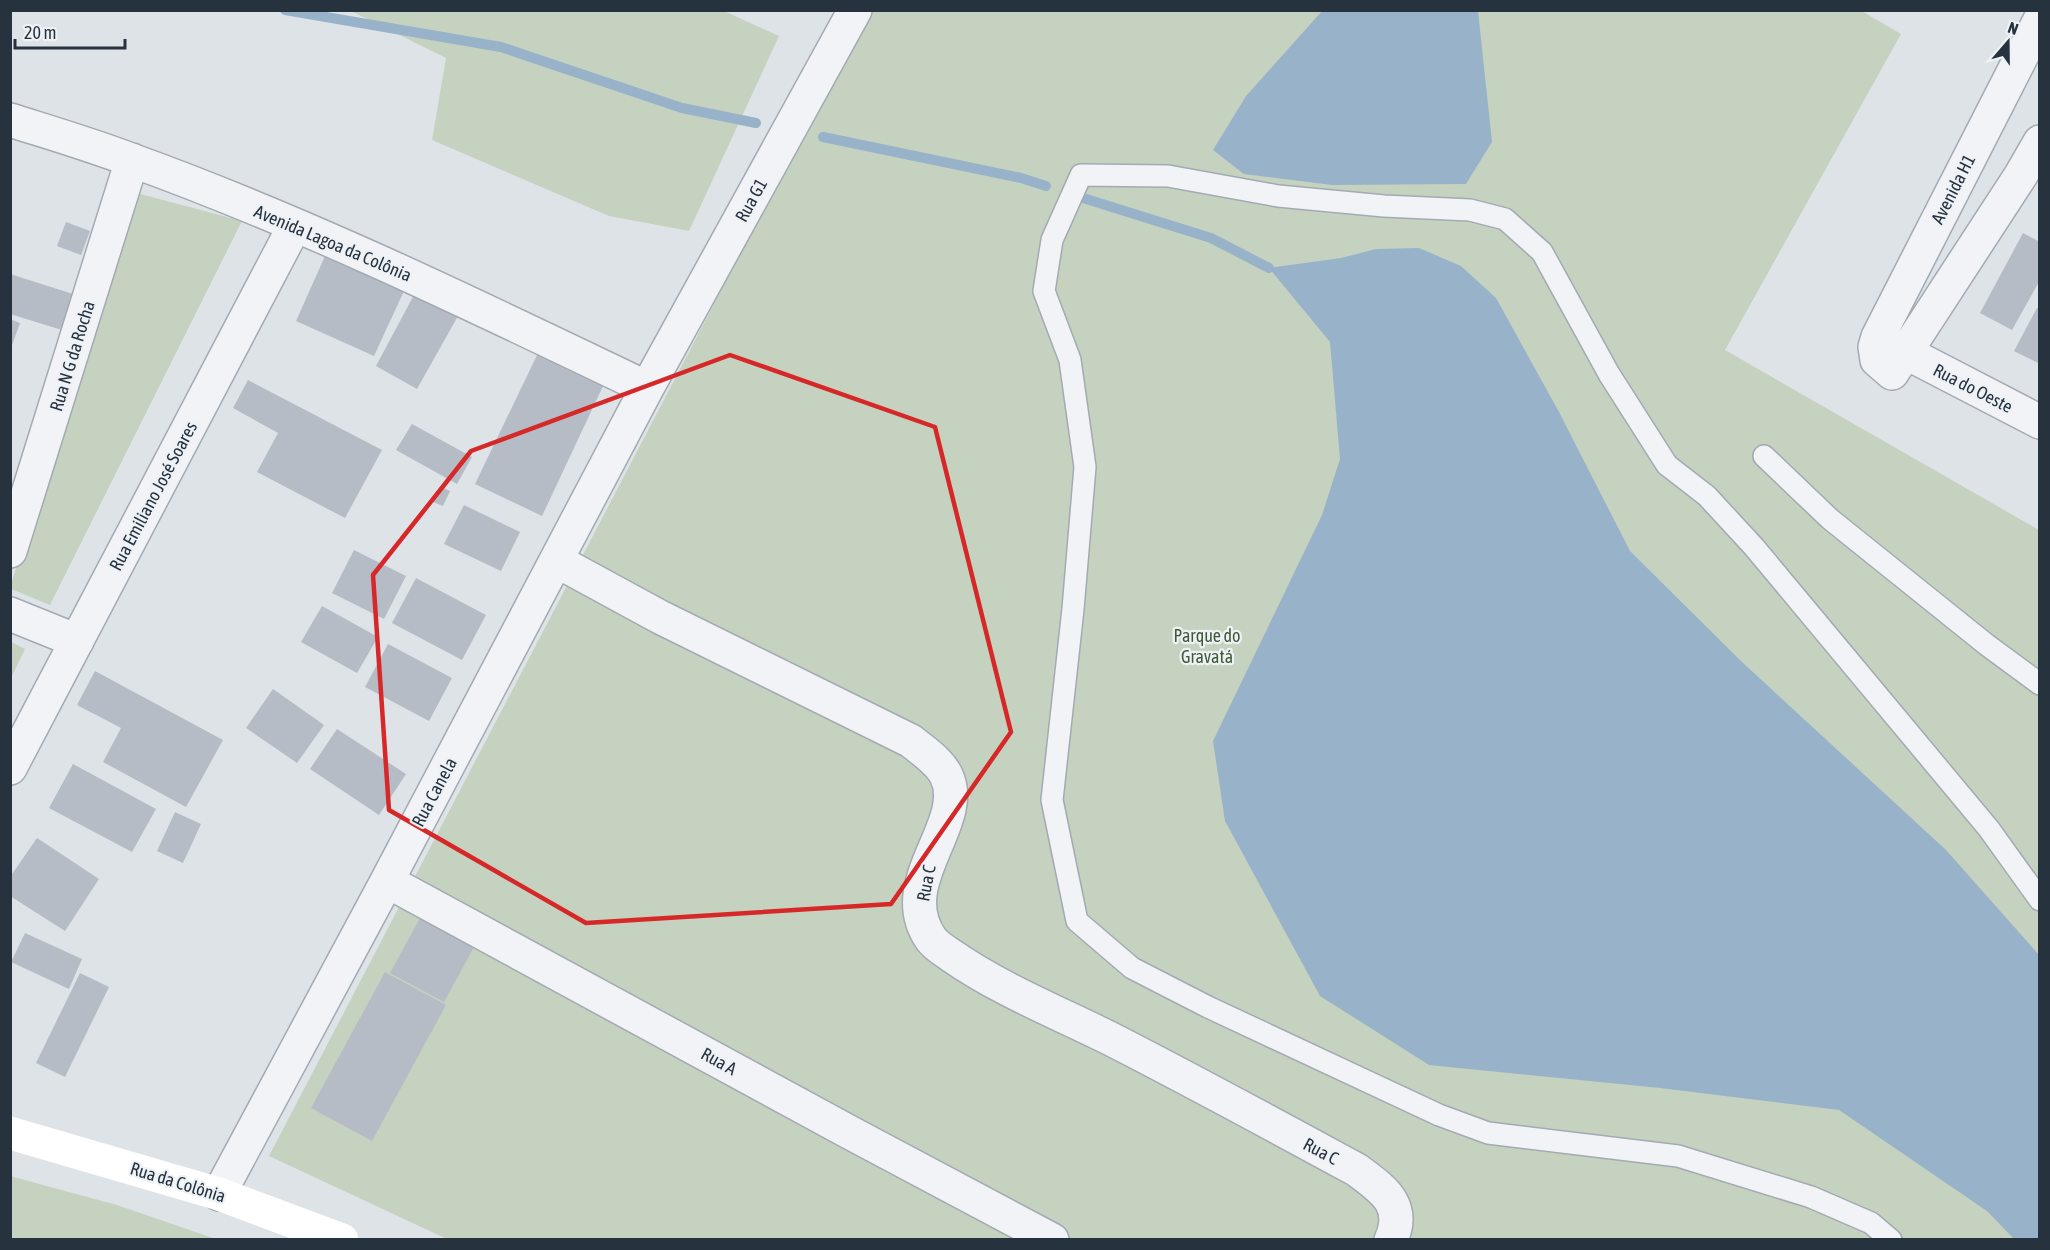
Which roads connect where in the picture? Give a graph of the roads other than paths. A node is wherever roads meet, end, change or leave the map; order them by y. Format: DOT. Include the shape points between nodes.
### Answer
graph roads {
  1 [pos="855,10"];
  2 [pos="2040,20"];
  3 [pos="10,120"];
  4 [pos="2040,141"];
  5 [pos="132,160"];
  6 [pos="295,225"];
  7 [pos="1892,357"];
  8 [pos="647,388"];
  9 [pos="2040,422"];
  10 [pos="1764,456"];
  11 [pos="10,551"];
  12 [pos="557,561"];
  13 [pos="10,614"];
  14 [pos="77,641"];
  15 [pos="2040,684"];
  16 [pos="10,768"];
  17 [pos="387,881"];
  18 [pos="2040,900"];
  19 [pos="10,1133"];
  20 [pos="219,1194"];
  21 [pos="342,1239"];
  22 [pos="1052,1239"];
  23 [pos="1391,1239"];
  24 [pos="1891,1239"];
  1 -- 8 [label="street, Rua G1"];
  2 -- 7 [label="street, Avenida H1" via="1878,337 1875,347"];
  3 -- 5 [label="street, Avenida Lagoa da Colônia"];
  4 -- 7 [label="street" via="2021,175"];
  5 -- 6 [label="street, Avenida Lagoa da Colônia"];
  5 -- 11 [label="street, Rua N G da Rocha"];
  6 -- 8 [label="street, Avenida Lagoa da Colônia"];
  6 -- 14 [label="street, Rua Emiliano José Soares"];
  7 -- 9 [label="street, Rua do Oeste"];
  8 -- 12 [label="street, Rua Canela"];
  10 -- 15 [label="lane" via="1830,519"];
  12 -- 17 [label="street, Rua Canela"];
  12 -- 23 [label="street, Rua C" via="660,617 910,741 933,758 950,788 947,818 922,884 924,928 933,942 971,969 1114,1040 1357,1170 1382,1189 1394,1205 1397,1216"];
  13 -- 14 [label="street"];
  14 -- 16 [label="street, Rua Emiliano José Soares"];
  17 -- 20 [label="street, Rua Canela"];
  17 -- 22 [label="street, Rua A"];
  18 -- 24 [label="lane" via="1989,829 1754,547 1707,496 1667,465 1609,374 1542,252 1505,219 1470,210 1278,196 1168,176 1081,175 1052,240 1044,291 1070,360 1085,467 1052,800 1077,921 1132,968 1439,1115 1488,1133 1678,1156 1811,1197 1871,1223"];
  19 -- 20 [label="main road, Rua da Colônia"];
  20 -- 21 [label="main road, Rua da Colônia"];
}
